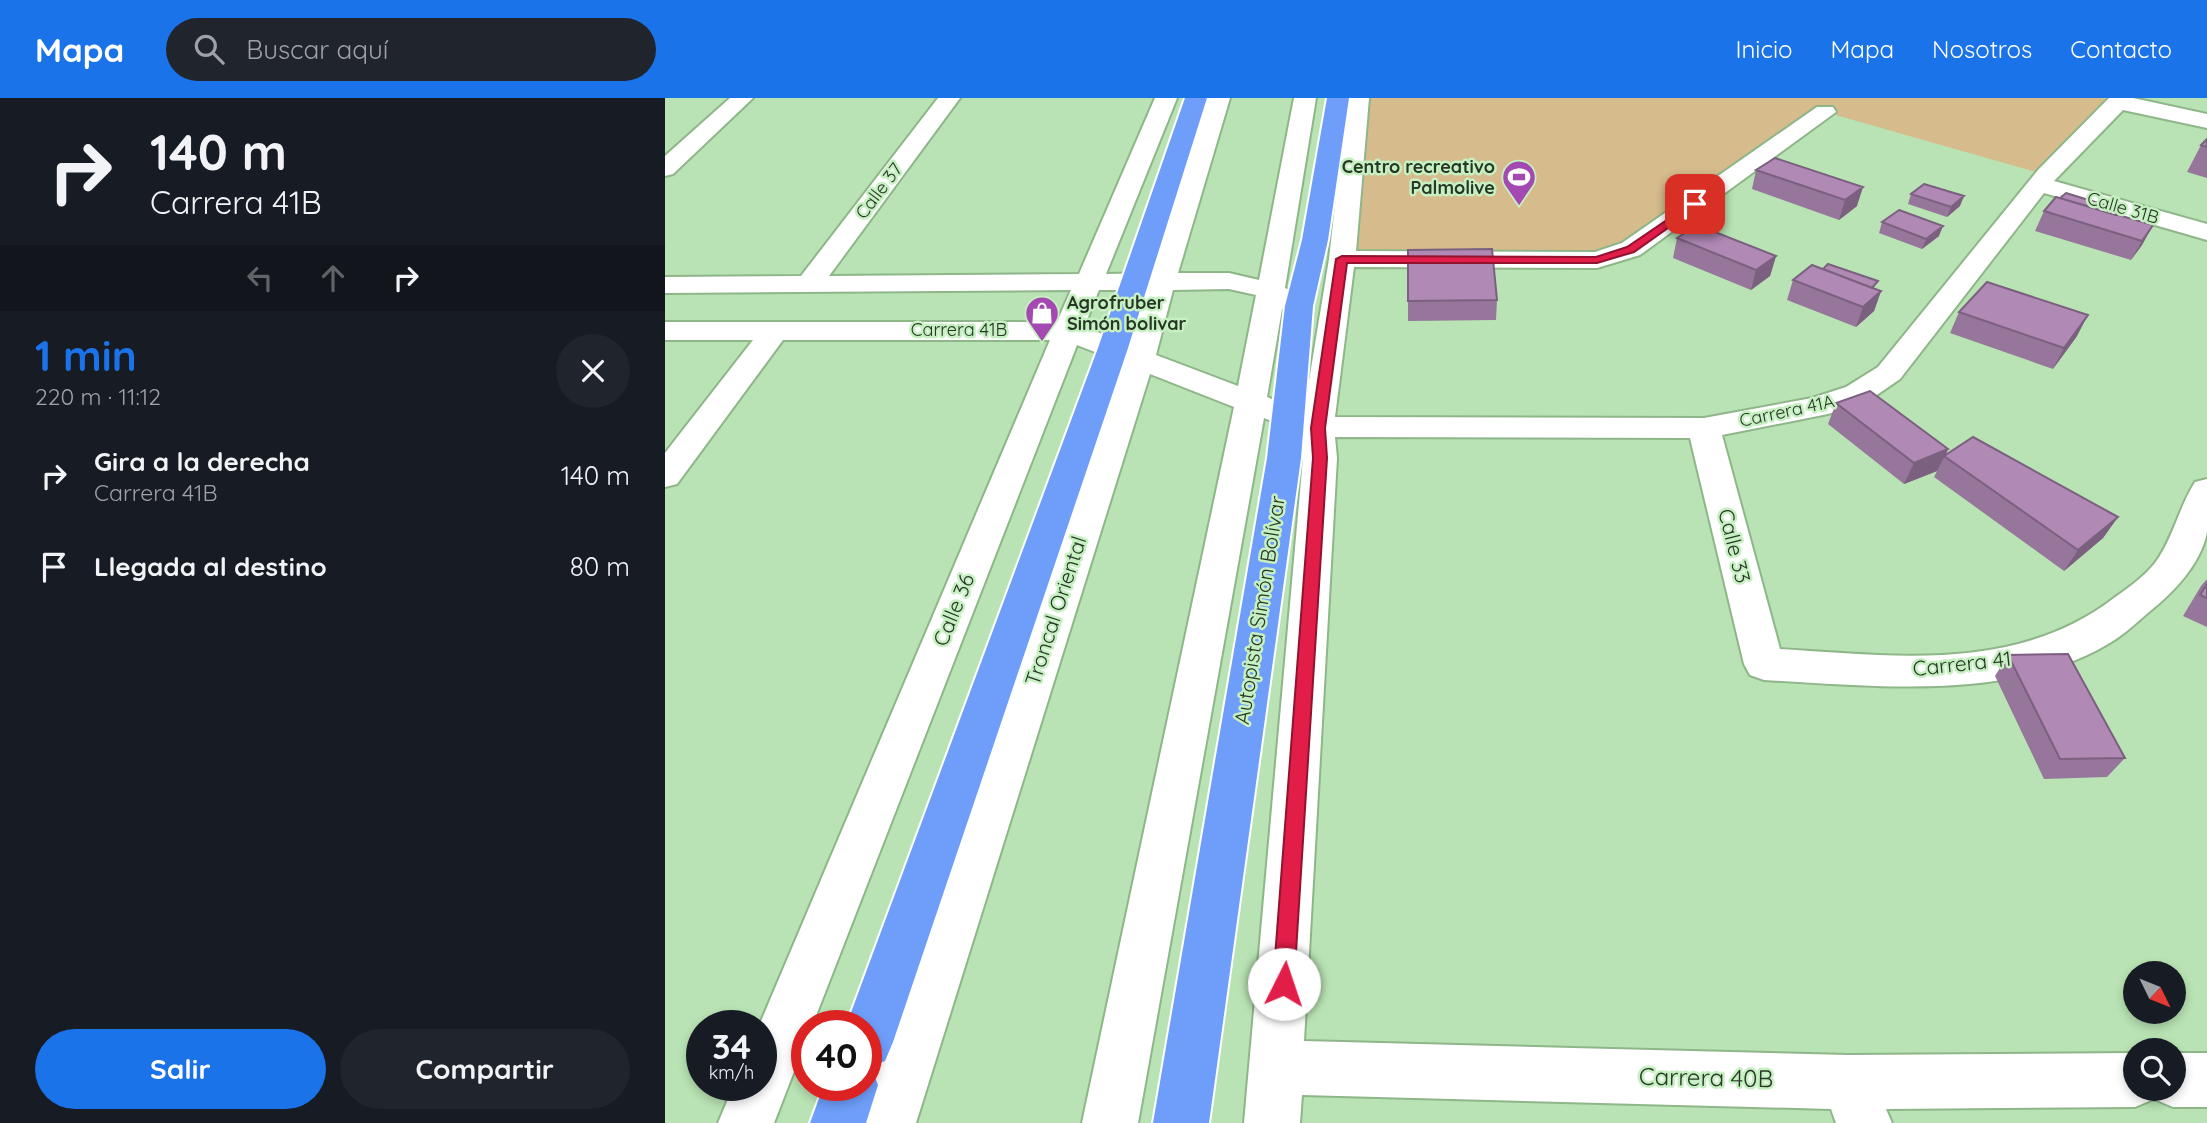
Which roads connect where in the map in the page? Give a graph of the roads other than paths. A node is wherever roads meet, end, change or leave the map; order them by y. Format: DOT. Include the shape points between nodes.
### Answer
graph roads {
  1 [pos="742,98"];
  2 [pos="949,98"];
  3 [pos="1166,98"];
  4 [pos="1216,100"];
  5 [pos="1330,100"];
  6 [pos="2119,100"];
  7 [pos="1825,112"];
  8 [pos="2207,121"];
  9 [pos="669,162"];
  10 [pos="2039,184"];
  11 [pos="2207,232"];
  12 [pos="1342,259"];
  13 [pos="1091,281"];
  14 [pos="1147,281"];
  15 [pos="665,285"];
  16 [pos="809,285"];
  17 [pos="1284,298"];
  18 [pos="665,331"];
  19 [pos="775,331"];
  20 [pos="1068,331"];
  21 [pos="1126,353"];
  22 [pos="1249,401"];
  23 [pos="1303,422"];
  24 [pos="1704,428"];
  25 [pos="665,476"];
  26 [pos="2207,490"];
  27 [pos="1764,663"];
  28 [pos="878,1010"];
  29 [pos="1278,1067"];
  30 [pos="2186,1080"];
  31 [pos="2207,1080"];
  32 [pos="2123,1081"];
  33 [pos="846,1101"];
  34 [pos="1856,1102"];
  35 [pos="746,1123"];
  36 [pos="838,1123"];
  37 [pos="888,1123"];
  38 [pos="1110,1123"];
  39 [pos="1181,1123"];
  40 [pos="1272,1123"];
  1 -- 9 [label="street"];
  2 -- 16 [label="street, Calle 37"];
  3 -- 13 [label="street, Calle 36"];
  4 -- 14 [label="street, Troncal Oriental"];
  5 -- 12 [label="street"];
  5 -- 17 [label="highway, Autopista Simón Bolívar" via="1333,140"];
  5 -- 17 [label="street" via="1282,240"];
  6 -- 8 [label="street"];
  6 -- 10 [label="street, Carrera 41A"];
  7 -- 12 [label="street" via="1631,249 1597,260"];
  10 -- 11 [label="street, Calle 31B"];
  10 -- 24 [label="street, Carrera 41A" via="1889,373 1857,394 1817,408"];
  12 -- 23 [label="street"];
  13 -- 14 [label="street"];
  13 -- 16 [label="street"];
  13 -- 20 [label="street, Calle 36"];
  14 -- 17 [label="street" via="1229,281"];
  14 -- 21 [label="street, Troncal Oriental"];
  15 -- 16 [label="street"];
  17 -- 22 [label="street"];
  17 -- 23 [label="highway, Autopista Simón Bolívar"];
  18 -- 19 [label="street, Carrera 41B"];
  19 -- 20 [label="street, Carrera 41B"];
  19 -- 25 [label="street"];
  20 -- 21 [label="street, Carrera 41B"];
  20 -- 35 [label="street, Calle 36"];
  21 -- 22 [label="street, Carrera 41B"];
  21 -- 28 [label="highway"];
  21 -- 37 [label="street, Troncal Oriental"];
  22 -- 23 [label="street, Carrera 41B"];
  22 -- 38 [label="street"];
  23 -- 24 [label="street, Carrera 41A"];
  23 -- 29 [label="street" via="1320,458"];
  23 -- 39 [label="highway, Autopista Simón Bolívar" via="1283,458"];
  24 -- 27 [label="street, Calle 33"];
  26 -- 27 [label="street, Carrera 41" via="2170,570 2129,610 2073,645 2000,664 1924,671"];
  29 -- 34 [label="street, Carrera 40B"];
  29 -- 40 [label="street"];
  30 -- 31 [label="street"];
  32 -- 34 [label="street, Carrera 40B"];
  33 -- 36 [label="highway"];
}
